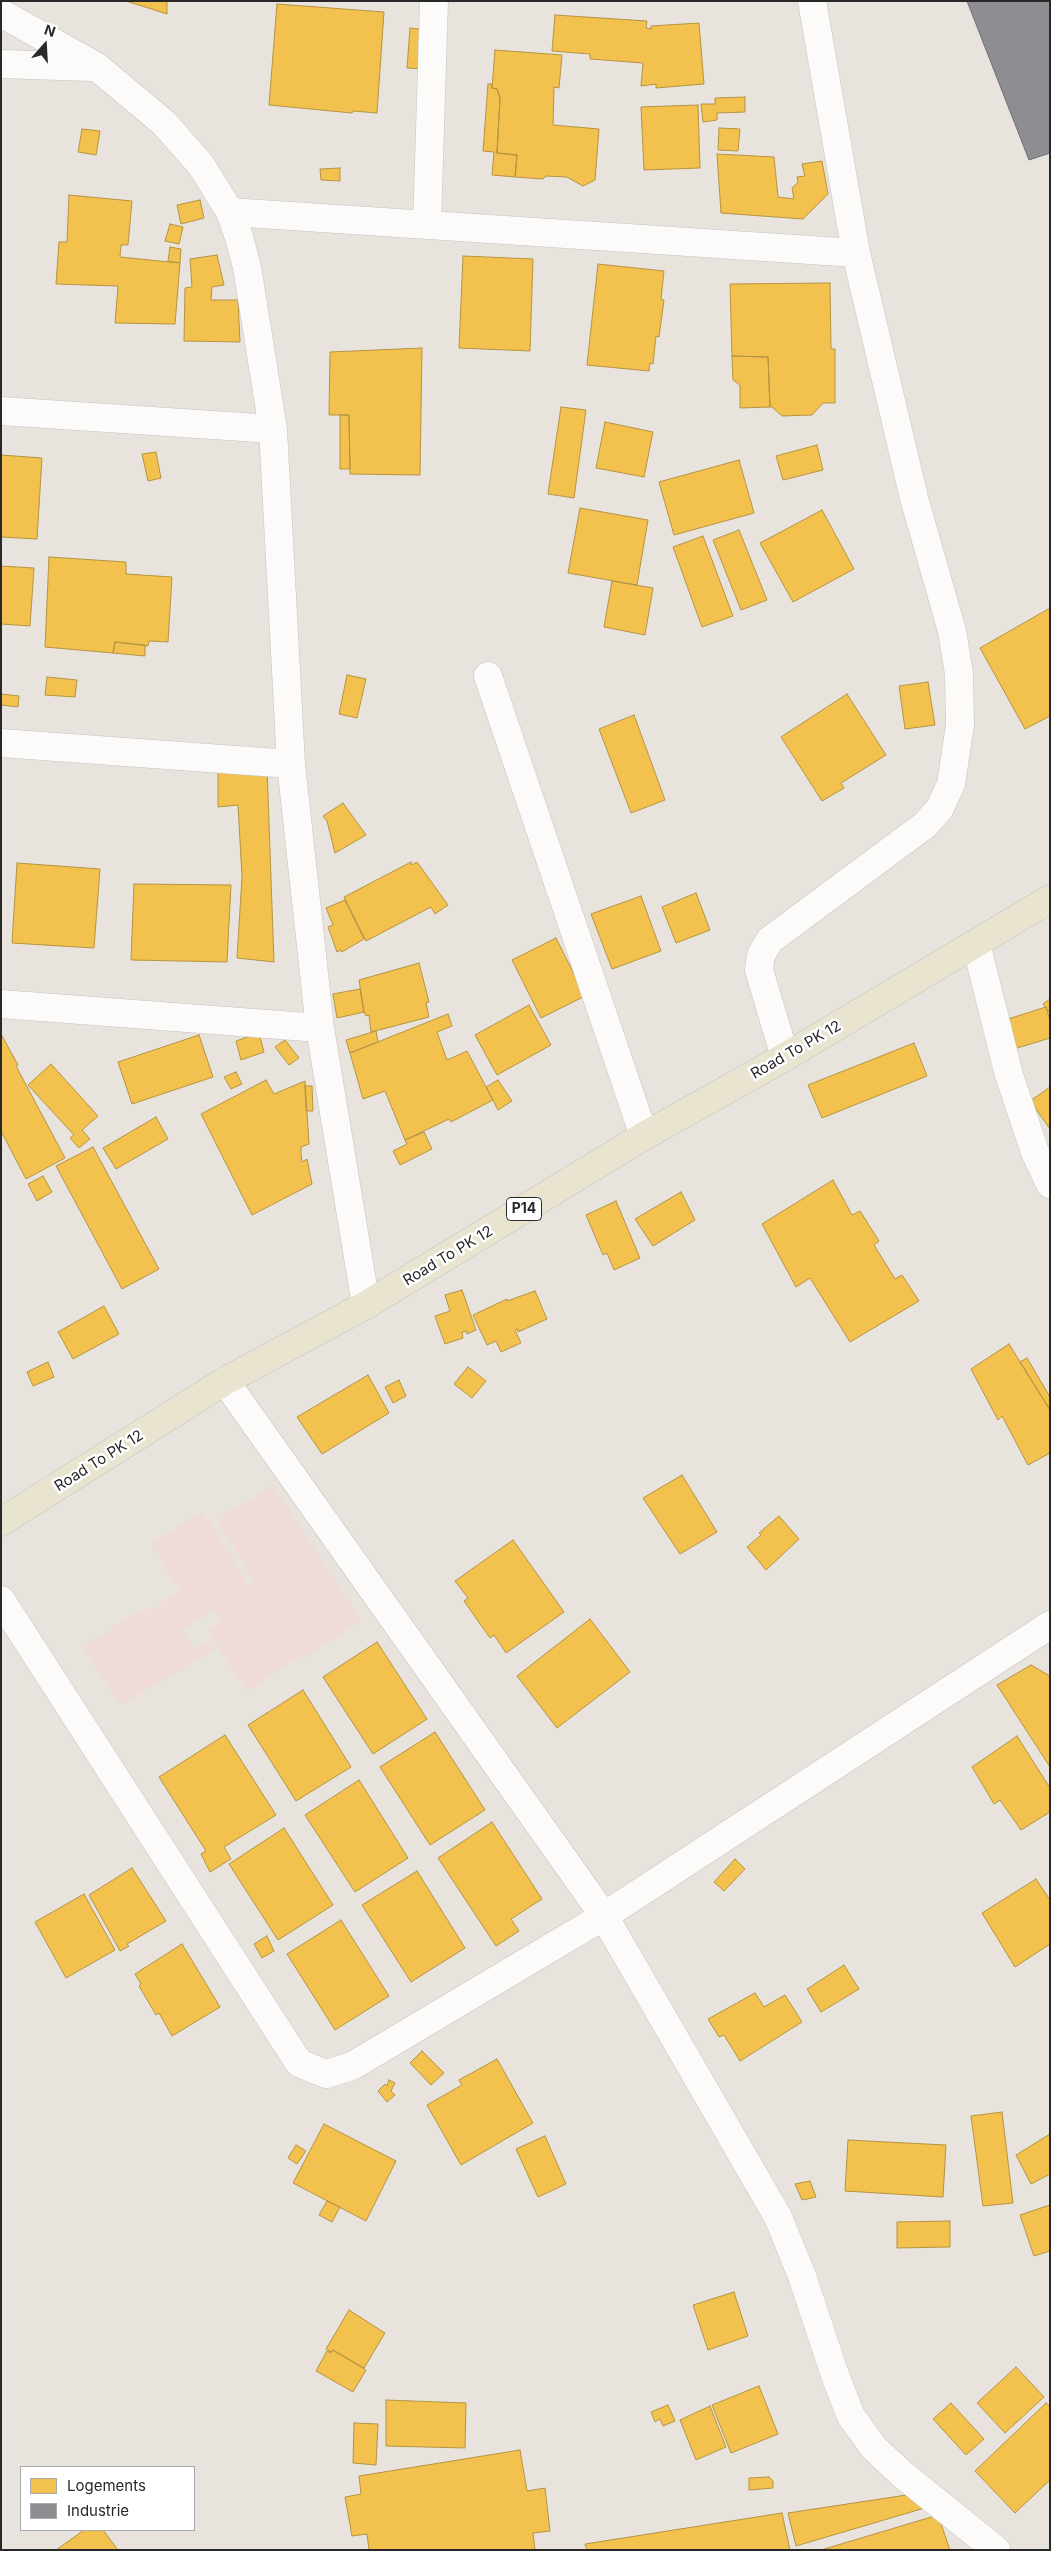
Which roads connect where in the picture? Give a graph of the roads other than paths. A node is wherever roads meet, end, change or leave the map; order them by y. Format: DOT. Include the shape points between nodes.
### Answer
graph roads {
  1 [pos="434,1"];
  2 [pos="812,1"];
  3 [pos="1,14"];
  4 [pos="1,64"];
  5 [pos="97,67"];
  6 [pos="230,212"];
  7 [pos="427,225"];
  8 [pos="856,253"];
  9 [pos="1,411"];
  10 [pos="274,429"];
  11 [pos="488,676"];
  12 [pos="1,743"];
  13 [pos="291,764"];
  14 [pos="1050,899"];
  15 [pos="976,944"];
  16 [pos="1,1004"];
  17 [pos="320,1028"];
  18 [pos="785,1057"];
  19 [pos="644,1136"];
  20 [pos="1050,1184"];
  21 [pos="366,1306"];
  22 [pos="225,1381"];
  23 [pos="1,1522"];
  24 [pos="1,1600"];
  25 [pos="1050,1625"];
  26 [pos="604,1916"];
  27 [pos="996,2550"];
  1 -- 7 [label="street"];
  2 -- 8 [label="street"];
  3 -- 5 [label="street"];
  4 -- 5 [label="street"];
  5 -- 6 [label="street" via="164,124 201,165"];
  6 -- 7 [label="street"];
  6 -- 10 [label="street" via="247,267"];
  7 -- 8 [label="street"];
  8 -- 18 [label="street" via="914,498 952,631 959,674 960,725 951,784 940,808 925,825 770,940 761,955 759,970"];
  9 -- 10 [label="street"];
  10 -- 13 [label="street"];
  11 -- 19 [label="street"];
  12 -- 13 [label="street"];
  13 -- 17 [label="street"];
  14 -- 15 [label="main road, Road To PK 12 / P14"];
  15 -- 18 [label="main road, Road To PK 12 / P14"];
  15 -- 20 [label="street" via="1009,1075"];
  16 -- 17 [label="street"];
  17 -- 21 [label="street"];
  18 -- 19 [label="main road, Road To PK 12 / P14"];
  19 -- 21 [label="main road, Road To PK 12 / P14"];
  21 -- 22 [label="main road, Road To PK 12 / P14"];
  22 -- 23 [label="main road, Road To PK 12 / P14"];
  22 -- 26 [label="street"];
  24 -- 26 [label="street" via="299,2062 326,2074 352,2066"];
  25 -- 26 [label="street"];
  26 -- 27 [label="street" via="778,2217 851,2416 874,2448 902,2474"];
}
